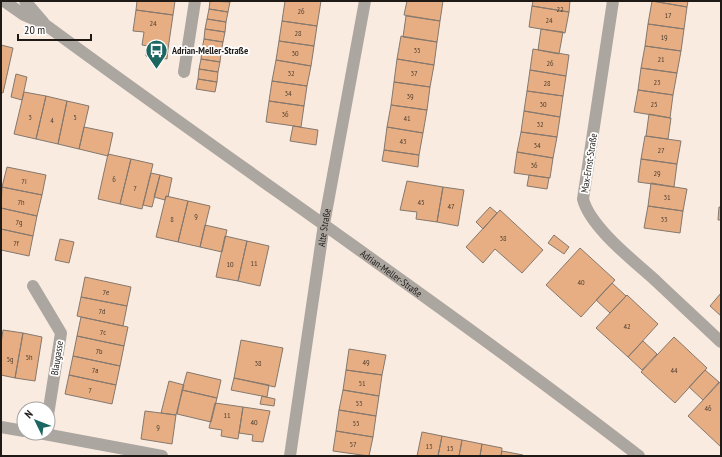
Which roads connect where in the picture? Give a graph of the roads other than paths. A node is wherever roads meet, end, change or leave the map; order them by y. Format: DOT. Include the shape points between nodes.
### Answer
graph roads {
  1 [pos="4,1"];
  2 [pos="25,1"];
  3 [pos="194,1"];
  4 [pos="365,1"];
  5 [pos="613,1"];
  6 [pos="43,23"];
  7 [pos="184,72"];
  8 [pos="324,224"];
  9 [pos="33,286"];
  10 [pos="721,342"];
  11 [pos="50,401"];
  12 [pos="1,427"];
  13 [pos="16,430"];
  14 [pos="56,436"];
  15 [pos="162,456"];
  16 [pos="290,456"];
  17 [pos="639,456"];
  1 -- 6 [label="street, Adrian-Meller-Straße" via="24,15"];
  2 -- 6 [label="street, Adrian-Meller-Straße"];
  3 -- 7 [label="street"];
  4 -- 8 [label="street, Alte Straße"];
  5 -- 10 [label="street, Max-Ernst-Straße" via="583,199 585,207 616,244"];
  6 -- 8 [label="street, Adrian-Meller-Straße" via="184,127"];
  8 -- 16 [label="street, Alte Straße"];
  8 -- 17 [label="street, Adrian-Meller-Straße" via="551,388"];
  9 -- 11 [label="street, Blaugasse" via="61,333"];
  12 -- 13 [label="street"];
  14 -- 15 [label="street"];
}
